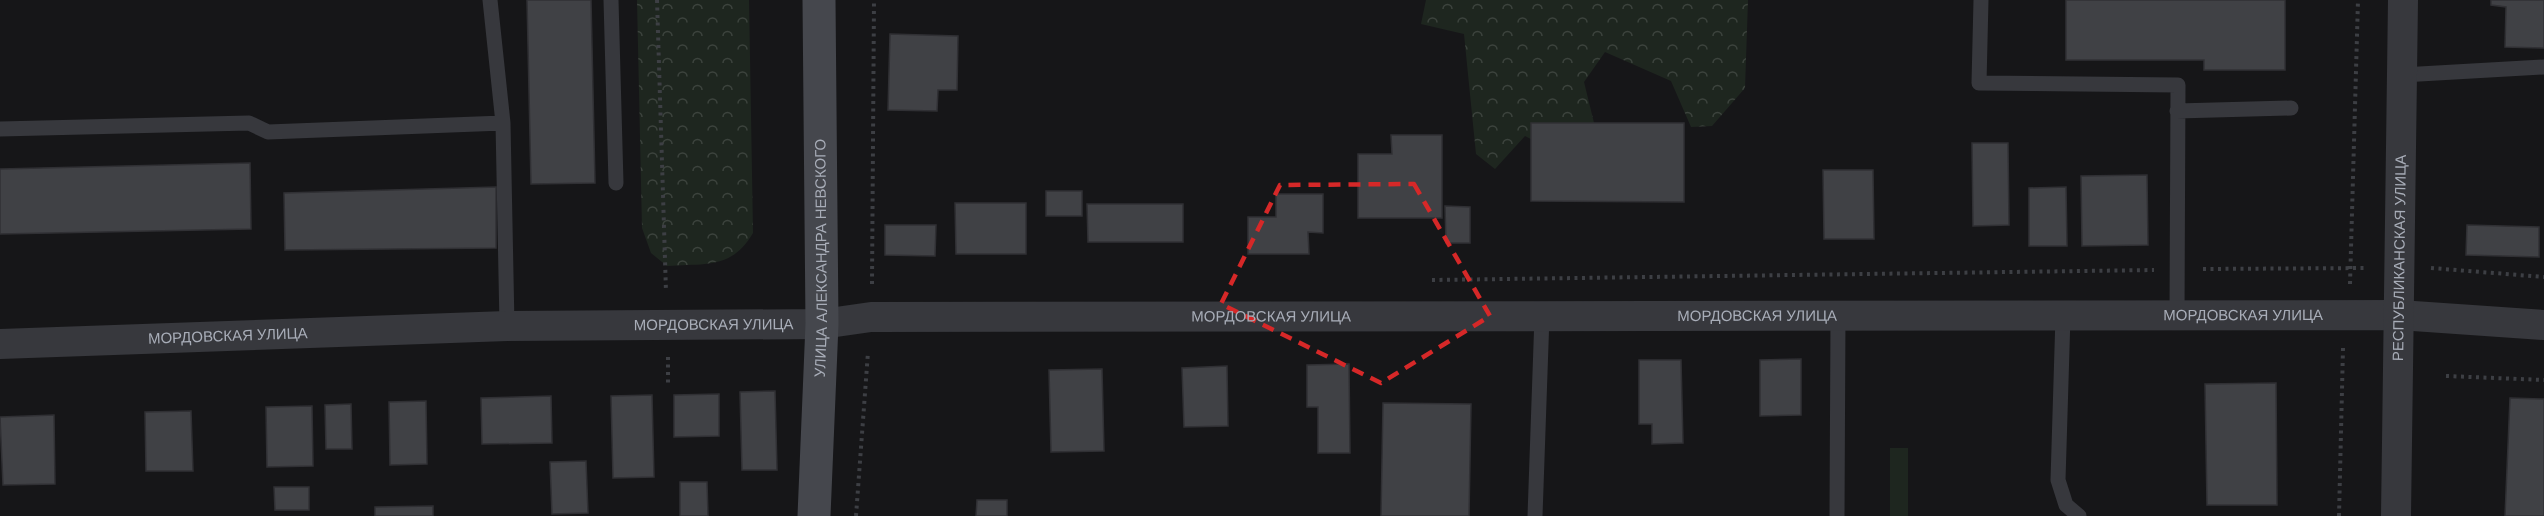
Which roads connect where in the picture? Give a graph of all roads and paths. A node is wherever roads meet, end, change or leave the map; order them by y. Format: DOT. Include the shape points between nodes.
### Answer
graph roads {
  1 [pos="490,0"];
  2 [pos="611,0"];
  3 [pos="657,0"];
  4 [pos="819,0"];
  5 [pos="874,0"];
  6 [pos="1981,0"];
  7 [pos="2358,0"];
  8 [pos="2403,0"];
  9 [pos="2544,67"];
  10 [pos="2402,75"];
  11 [pos="2291,108"];
  12 [pos="2177,111"];
  13 [pos="502,123"];
  14 [pos="0,129"];
  15 [pos="616,183"];
  16 [pos="2352,267"];
  17 [pos="2399,268"];
  18 [pos="2177,270"];
  19 [pos="2544,276"];
  20 [pos="1422,280"];
  21 [pos="2177,315"];
  22 [pos="2399,315"];
  23 [pos="1542,316"];
  24 [pos="1839,316"];
  25 [pos="2063,316"];
  26 [pos="2345,316"];
  27 [pos="871,317"];
  28 [pos="822,324"];
  29 [pos="667,325"];
  30 [pos="2544,325"];
  31 [pos="507,326"];
  32 [pos="0,344"];
  33 [pos="2446,376"];
  34 [pos="2544,380"];
  35 [pos="668,383"];
  36 [pos="814,516"];
  37 [pos="856,516"];
  38 [pos="1535,516"];
  39 [pos="1837,516"];
  40 [pos="2079,516"];
  41 [pos="2339,516"];
  42 [pos="2396,516"];
  1 -- 13 [label="lane"];
  2 -- 15 [label="lane"];
  3 -- 29 [label="path"];
  4 -- 28 [label="main road, УЛИЦА АЛЕКСАНДРА НЕВСКОГО"];
  5 -- 27 [label="path"];
  6 -- 12 [label="lane" via="1979,83 2178,85"];
  7 -- 16 [label="path"];
  8 -- 10 [label="street, РЕСПУБЛИКАНСКАЯ УЛИЦА"];
  9 -- 10 [label="lane"];
  10 -- 17 [label="street, РЕСПУБЛИКАНСКАЯ УЛИЦА"];
  11 -- 12 [label="lane"];
  12 -- 18 [label="lane"];
  13 -- 14 [label="lane" via="268,132 249,123"];
  13 -- 31 [label="lane"];
  16 -- 17 [label="path"];
  16 -- 18 [label="path"];
  16 -- 26 [label="path"];
  17 -- 19 [label="path"];
  17 -- 22 [label="street, РЕСПУБЛИКАНСКАЯ УЛИЦА"];
  18 -- 20 [label="path"];
  18 -- 21 [label="lane"];
  21 -- 25 [label="street, МОРДОВСКАЯ УЛИЦА"];
  21 -- 26 [label="street, МОРДОВСКАЯ УЛИЦА"];
  22 -- 26 [label="street, МОРДОВСКАЯ УЛИЦА"];
  22 -- 30 [label="street, МОРДОВСКАЯ УЛИЦА"];
  22 -- 42 [label="street, РЕСПУБЛИКАНСКАЯ УЛИЦА"];
  23 -- 24 [label="street, МОРДОВСКАЯ УЛИЦА"];
  23 -- 27 [label="street, МОРДОВСКАЯ УЛИЦА"];
  23 -- 38 [label="lane"];
  24 -- 25 [label="street, МОРДОВСКАЯ УЛИЦА"];
  24 -- 39 [label="lane"];
  25 -- 40 [label="lane" via="2058,480 2066,505"];
  26 -- 41 [label="path"];
  27 -- 28 [label="street, МОРДОВСКАЯ УЛИЦА"];
  27 -- 37 [label="path"];
  28 -- 29 [label="street, МОРДОВСКАЯ УЛИЦА"];
  28 -- 36 [label="main road, УЛИЦА АЛЕКСАНДРА НЕВСКОГО"];
  29 -- 31 [label="street, МОРДОВСКАЯ УЛИЦА"];
  29 -- 35 [label="path"];
  31 -- 32 [label="street, МОРДОВСКАЯ УЛИЦА"];
  33 -- 34 [label="path"];
}
